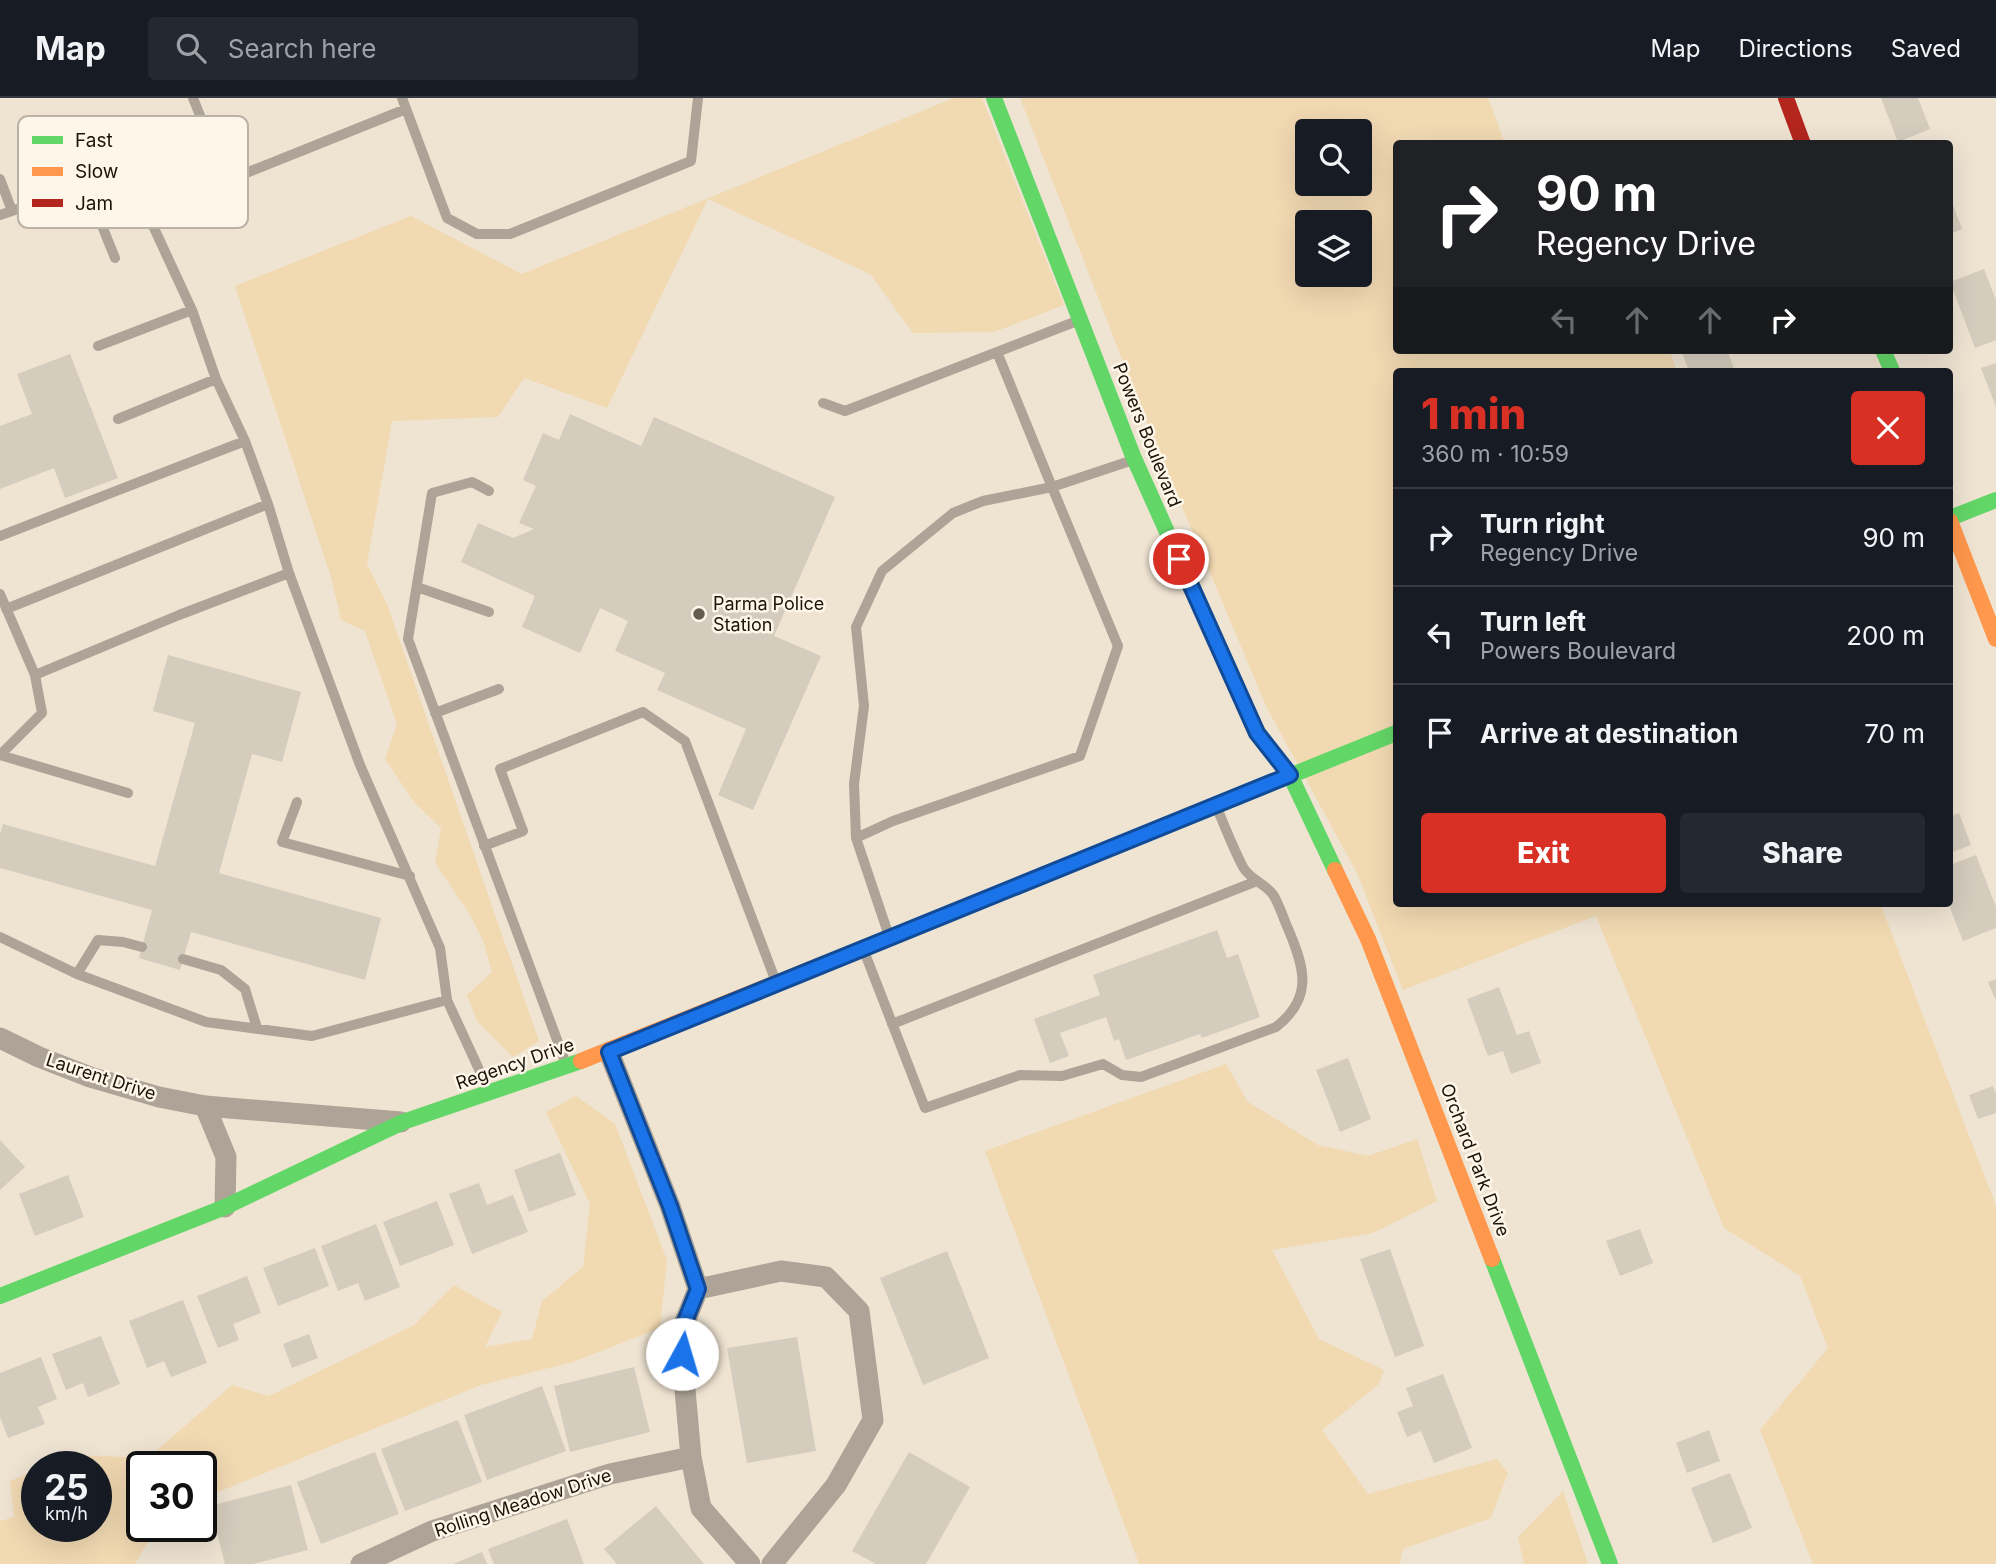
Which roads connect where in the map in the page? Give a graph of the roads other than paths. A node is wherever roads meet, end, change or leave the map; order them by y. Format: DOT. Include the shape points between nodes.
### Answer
graph roads {
  1 [pos="193,98"];
  2 [pos="402,98"];
  3 [pos="698,98"];
  4 [pos="994,98"];
  5 [pos="1786,98"];
  6 [pos="406,109"];
  7 [pos="200,116"];
  8 [pos="1802,140"];
  9 [pos="248,172"];
  10 [pos="0,179"];
  11 [pos="18,209"];
  12 [pos="12,211"];
  13 [pos="0,215"];
  14 [pos="103,228"];
  15 [pos="154,228"];
  16 [pos="115,258"];
  17 [pos="192,310"];
  18 [pos="1080,320"];
  19 [pos="98,346"];
  20 [pos="997,352"];
  21 [pos="216,379"];
  22 [pos="823,403"];
  23 [pos="118,419"];
  24 [pos="245,441"];
  25 [pos="1135,460"];
  26 [pos="1052,487"];
  27 [pos="489,491"];
  28 [pos="1996,500"];
  29 [pos="268,504"];
  30 [pos="1953,518"];
  31 [pos="1953,527"];
  32 [pos="0,536"];
  33 [pos="289,573"];
  34 [pos="416,587"];
  35 [pos="0,594"];
  36 [pos="6,609"];
  37 [pos="489,612"];
  38 [pos="1996,639"];
  39 [pos="35,674"];
  40 [pos="499,689"];
  41 [pos="435,713"];
  42 [pos="1393,734"];
  43 [pos="1,754"];
  44 [pos="1290,775"];
  45 [pos="128,793"];
  46 [pos="297,802"];
  47 [pos="1216,805"];
  48 [pos="856,838"];
  49 [pos="484,846"];
  50 [pos="410,876"];
  51 [pos="1257,881"];
  52 [pos="0,937"];
  53 [pos="890,939"];
  54 [pos="142,947"];
  55 [pos="863,950"];
  56 [pos="183,959"];
  57 [pos="77,974"];
  58 [pos="777,985"];
  59 [pos="447,1000"];
  60 [pos="892,1024"];
  61 [pos="257,1028"];
  62 [pos="0,1038"];
  63 [pos="609,1052"];
  64 [pos="567,1067"];
  65 [pos="489,1093"];
  66 [pos="205,1107"];
  67 [pos="403,1122"];
  68 [pos="225,1207"];
  69 [pos="698,1289"];
  70 [pos="0,1296"];
  71 [pos="691,1457"];
  72 [pos="361,1564"];
  73 [pos="750,1564"];
  74 [pos="772,1564"];
  75 [pos="1610,1564"];
  1 -- 7 [label="lane"];
  2 -- 6 [label="lane"];
  3 -- 6 [label="lane" via="691,161 510,234 477,234 447,218"];
  4 -- 18 [label="street, Powers Boulevard"];
  5 -- 8 [label="street"];
  6 -- 9 [label="lane"];
  10 -- 12 [label="lane"];
  11 -- 12 [label="lane"];
  12 -- 13 [label="lane"];
  14 -- 16 [label="lane"];
  15 -- 17 [label="lane"];
  17 -- 19 [label="lane"];
  17 -- 21 [label="lane"];
  18 -- 20 [label="lane"];
  18 -- 25 [label="street, Powers Boulevard"];
  20 -- 22 [label="lane" via="845,411"];
  20 -- 26 [label="lane"];
  21 -- 23 [label="lane"];
  21 -- 24 [label="lane"];
  24 -- 29 [label="lane"];
  24 -- 32 [label="lane"];
  25 -- 26 [label="lane"];
  25 -- 44 [label="street, Powers Boulevard" via="1257,733"];
  26 -- 48 [label="lane" via="983,501 953,513 882,571 856,628 864,706 854,784"];
  26 -- 48 [label="lane" via="1118,646 1080,756"];
  27 -- 34 [label="lane" via="472,482 432,493"];
  28 -- 30 [label="street"];
  29 -- 33 [label="lane"];
  29 -- 36 [label="lane"];
  31 -- 38 [label="street"];
  33 -- 39 [label="lane"];
  33 -- 50 [label="lane" via="360,765"];
  34 -- 37 [label="lane"];
  34 -- 41 [label="lane" via="408,639"];
  35 -- 36 [label="lane"];
  36 -- 39 [label="lane"];
  39 -- 43 [label="lane" via="42,713"];
  40 -- 41 [label="lane"];
  41 -- 49 [label="lane"];
  42 -- 44 [label="street, Regency Drive"];
  43 -- 45 [label="lane"];
  44 -- 47 [label="street, Regency Drive"];
  44 -- 75 [label="street, Orchard Park Drive" via="1368,939"];
  46 -- 50 [label="lane" via="282,842"];
  47 -- 51 [label="lane" via="1244,870"];
  47 -- 53 [label="street, Regency Drive"];
  48 -- 53 [label="lane"];
  49 -- 58 [label="lane" via="523,831 500,769 643,712 685,741"];
  49 -- 64 [label="lane"];
  50 -- 59 [label="lane" via="440,948"];
  51 -- 60 [label="lane"];
  51 -- 60 [label="lane" via="1273,894 1303,973 1297,1004 1276,1027 1141,1077 1122,1075 1103,1064 1062,1076 1020,1075 925,1108"];
  52 -- 57 [label="lane"];
  53 -- 55 [label="street, Regency Drive"];
  54 -- 57 [label="lane" via="98,940"];
  55 -- 58 [label="street, Regency Drive"];
  55 -- 60 [label="lane"];
  56 -- 61 [label="lane" via="221,970 245,989"];
  57 -- 61 [label="lane" via="206,1022"];
  58 -- 63 [label="street, Regency Drive"];
  59 -- 61 [label="lane" via="312,1035"];
  59 -- 65 [label="lane"];
  62 -- 66 [label="street, Laurent Drive" via="90,1077"];
  63 -- 64 [label="street, Regency Drive"];
  63 -- 69 [label="street"];
  64 -- 65 [label="street, Regency Drive"];
  65 -- 67 [label="street, Regency Drive"];
  66 -- 67 [label="street, Laurent Drive"];
  66 -- 68 [label="street" via="226,1157"];
  67 -- 68 [label="street, Regency Drive"];
  68 -- 70 [label="street, Regency Drive"];
  69 -- 71 [label="street" via="680,1334"];
  69 -- 74 [label="street" via="781,1271 826,1277 859,1311 873,1420 836,1485"];
  71 -- 72 [label="street, Rolling Meadow Drive" via="610,1474 432,1531"];
  71 -- 73 [label="street" via="701,1508"];
}
